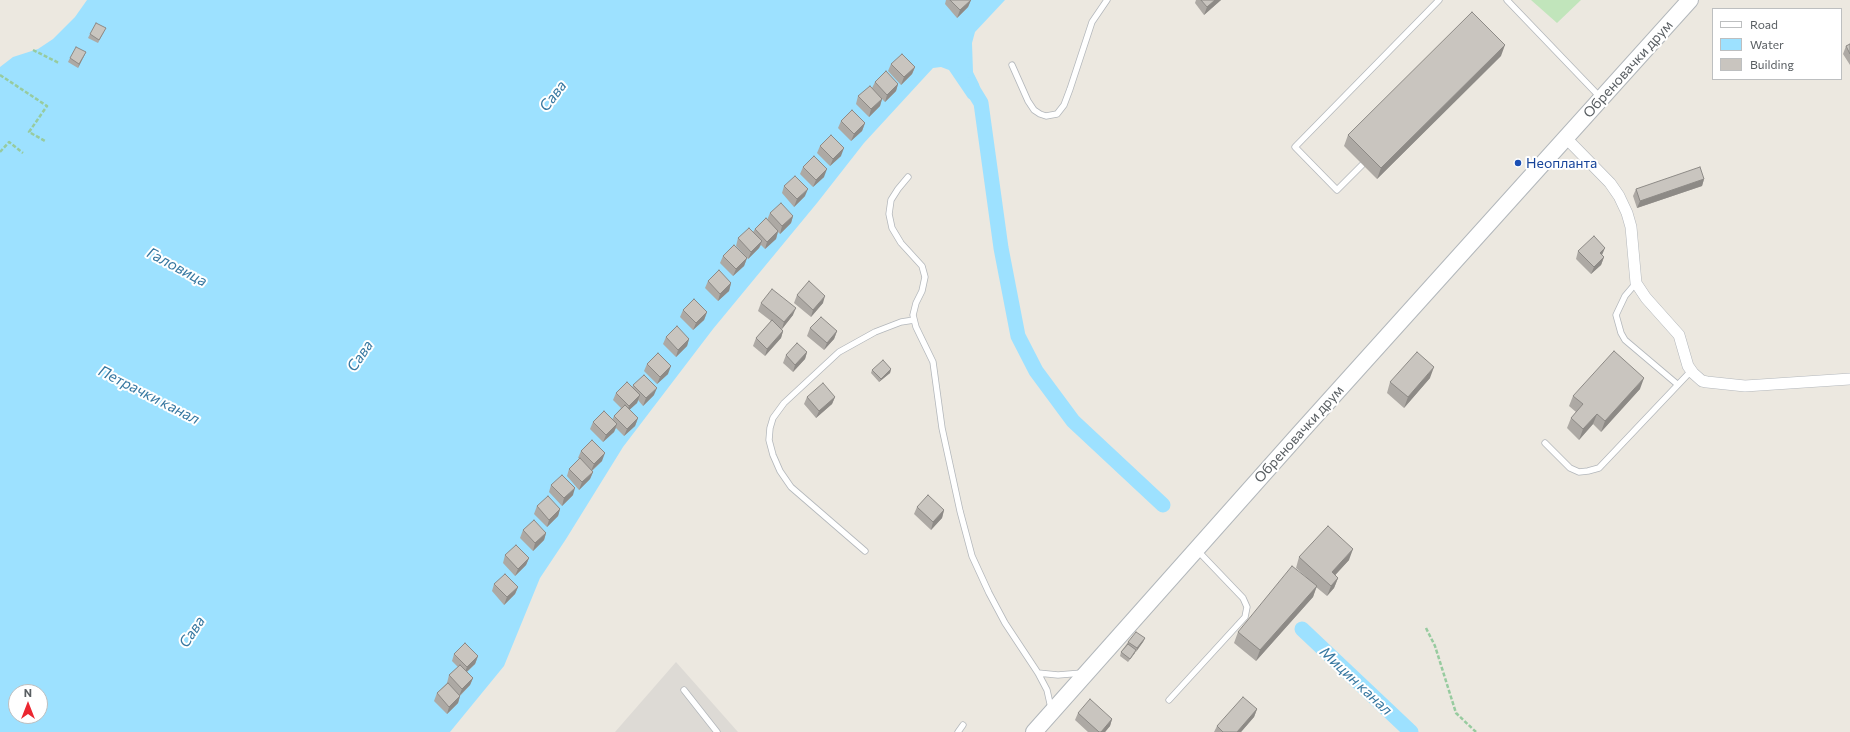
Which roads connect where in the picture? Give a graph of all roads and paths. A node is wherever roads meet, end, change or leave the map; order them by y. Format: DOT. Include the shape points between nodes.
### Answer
graph roads {
  1 [pos="1107,0"];
  2 [pos="1439,0"];
  3 [pos="1507,0"];
  4 [pos="1690,0"];
  5 [pos="33,50"];
  6 [pos="59,64"];
  7 [pos="1012,65"];
  8 [pos="0,75"];
  9 [pos="1602,99"];
  10 [pos="1566,138"];
  11 [pos="45,141"];
  12 [pos="0,152"];
  13 [pos="23,153"];
  14 [pos="1362,165"];
  15 [pos="908,177"];
  16 [pos="1636,283"];
  17 [pos="914,320"];
  18 [pos="1691,371"];
  19 [pos="1850,379"];
  20 [pos="1677,384"];
  21 [pos="1545,442"];
  22 [pos="1196,549"];
  23 [pos="864,550"];
  24 [pos="1426,628"];
  25 [pos="1038,672"];
  26 [pos="1087,672"];
  27 [pos="684,690"];
  28 [pos="1169,700"];
  29 [pos="1052,712"];
  30 [pos="964,725"];
  31 [pos="717,732"];
  32 [pos="958,732"];
  33 [pos="1034,732"];
  34 [pos="1476,732"];
  1 -- 7 [label="lane" via="1092,22 1070,89 1057,114 1046,116 1034,110"];
  2 -- 14 [label="lane" via="1295,148 1338,190"];
  3 -- 9 [label="lane"];
  4 -- 9 [label="street, Обреновачки друм"];
  5 -- 6 [label="path"];
  8 -- 11 [label="path" via="47,106 29,132"];
  9 -- 10 [label="street, Обреновачки друм"];
  10 -- 16 [label="street" via="1610,183 1627,213"];
  10 -- 22 [label="street, Обреновачки друм"];
  12 -- 13 [label="path" via="9,142"];
  15 -- 17 [label="lane" via="891,200 889,214 892,228 901,243 922,266 925,277 916,303"];
  16 -- 18 [label="street" via="1679,335"];
  16 -- 20 [label="lane" via="1625,296 1616,315 1621,333 1625,340"];
  17 -- 23 [label="lane" via="874,332 839,352 784,403 773,418 770,428 769,440 773,455 791,487"];
  17 -- 25 [label="lane" via="933,362 942,428 972,556 1005,623"];
  18 -- 19 [label="street" via="1702,381 1745,386"];
  18 -- 20 [label="lane"];
  20 -- 21 [label="lane" via="1599,468 1588,472 1570,468"];
  22 -- 26 [label="street, Обреновачки друм"];
  22 -- 28 [label="lane" via="1243,598 1247,606 1246,617"];
  24 -- 34 [label="path" via="1456,713"];
  25 -- 26 [label="lane" via="1058,675"];
  25 -- 29 [label="lane" via="1047,690"];
  26 -- 29 [label="street, Обреновачки друм"];
  27 -- 31 [label="lane"];
  29 -- 33 [label="street, Обреновачки друм"];
  30 -- 32 [label="lane"];
}
